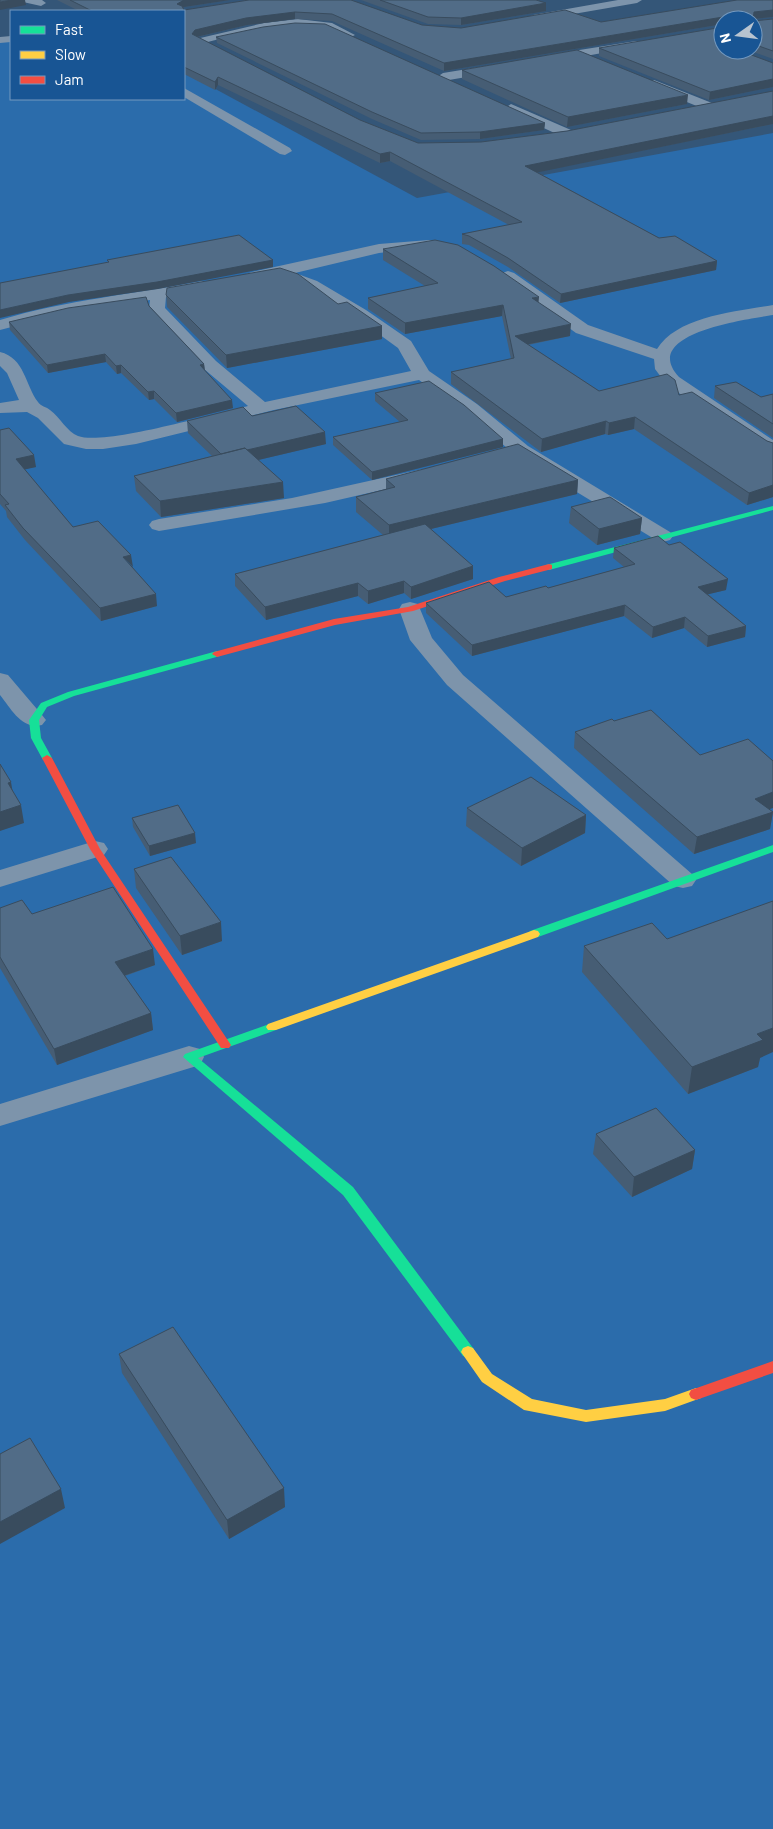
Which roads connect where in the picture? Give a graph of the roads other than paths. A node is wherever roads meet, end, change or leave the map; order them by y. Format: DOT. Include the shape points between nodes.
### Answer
graph roads {
  1 [pos="27,0"];
  2 [pos="637,0"];
  3 [pos="41,2"];
  4 [pos="524,19"];
  5 [pos="362,40"];
  6 [pos="644,43"];
  7 [pos="217,50"];
  8 [pos="579,54"];
  9 [pos="540,61"];
  10 [pos="597,62"];
  11 [pos="511,66"];
  12 [pos="643,80"];
  13 [pos="461,86"];
  14 [pos="185,93"];
  15 [pos="496,101"];
  16 [pos="689,110"];
  17 [pos="579,131"];
  18 [pos="566,133"];
  19 [pos="547,136"];
  20 [pos="286,151"];
  21 [pos="463,250"];
  22 [pos="494,267"];
  23 [pos="282,273"];
  24 [pos="235,280"];
  25 [pos="216,284"];
  26 [pos="158,296"];
  27 [pos="773,310"];
  28 [pos="0,325"];
  29 [pos="661,356"];
  30 [pos="0,358"];
  31 [pos="422,374"];
  32 [pos="30,405"];
  33 [pos="0,408"];
  34 [pos="261,408"];
  35 [pos="773,448"];
  36 [pos="438,470"];
  37 [pos="773,508"];
  38 [pos="159,525"];
  39 [pos="663,536"];
  40 [pos="410,608"];
  41 [pos="0,680"];
  42 [pos="34,720"];
  43 [pos="773,848"];
  44 [pos="95,849"];
  45 [pos="0,879"];
  46 [pos="683,880"];
  47 [pos="225,1045"];
  48 [pos="189,1057"];
  49 [pos="0,1115"];
  50 [pos="773,1367"];
  1 -- 3 [label="street"];
  2 -- 4 [label="street"];
  5 -- 7 [label="street" via="328,25 304,22 264,26 200,41"];
  6 -- 8 [label="street"];
  8 -- 9 [label="street"];
  8 -- 10 [label="street"];
  11 -- 13 [label="street" via="439,76"];
  12 -- 16 [label="street" via="713,105"];
  14 -- 20 [label="street"];
  15 -- 18 [label="street"];
  17 -- 18 [label="street"];
  18 -- 19 [label="street"];
  21 -- 23 [label="street" via="434,244 410,244"];
  22 -- 29 [label="street" via="582,329"];
  23 -- 24 [label="street"];
  23 -- 31 [label="street" via="311,284 405,345"];
  25 -- 26 [label="street"];
  26 -- 28 [label="street" via="69,309"];
  26 -- 34 [label="street" via="157,309 182,338"];
  27 -- 29 [label="street" via="701,324 664,346"];
  29 -- 35 [label="street" via="664,370 674,381"];
  30 -- 32 [label="street" via="15,371"];
  31 -- 34 [label="street"];
  31 -- 39 [label="street" via="471,408 512,452"];
  32 -- 33 [label="street"];
  32 -- 34 [label="street" via="49,417 70,440 89,443 136,438"];
  36 -- 38 [label="street" via="366,490 290,505"];
  37 -- 39 [label="street"];
  39 -- 40 [label="street" via="502,579"];
  40 -- 42 [label="street" via="334,622 71,694 44,705"];
  40 -- 46 [label="street" via="420,640 455,680"];
  41 -- 42 [label="street"];
  42 -- 44 [label="street" via="36,738"];
  43 -- 46 [label="street"];
  44 -- 45 [label="street"];
  44 -- 47 [label="street"];
  46 -- 47 [label="street"];
  47 -- 48 [label="street"];
  48 -- 49 [label="street"];
  48 -- 50 [label="street" via="348,1191 487,1378 529,1405 586,1416 665,1405"];
}
